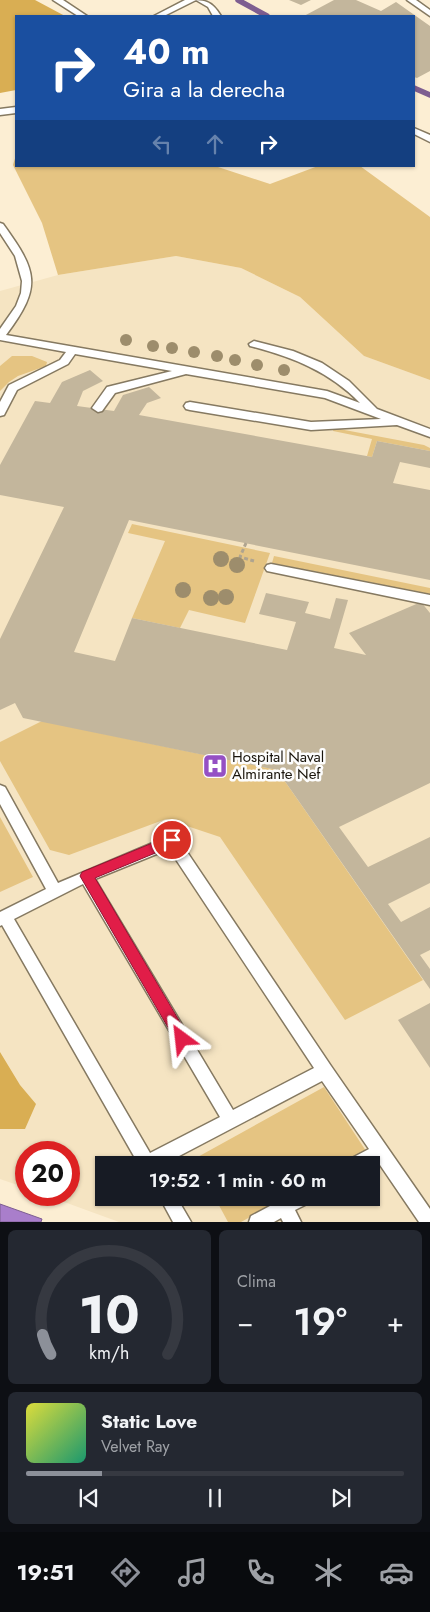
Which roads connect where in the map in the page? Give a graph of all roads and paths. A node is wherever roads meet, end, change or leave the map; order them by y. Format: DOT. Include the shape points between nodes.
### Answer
graph roads {
  1 [pos="57,0"];
  2 [pos="192,0"];
  3 [pos="200,0"];
  4 [pos="411,0"];
  5 [pos="430,14"];
  6 [pos="81,15"];
  7 [pos="160,15"];
  8 [pos="216,15"];
  9 [pos="15,110"];
  10 [pos="0,112"];
  11 [pos="415,132"];
  12 [pos="430,139"];
  13 [pos="0,226"];
  14 [pos="0,337"];
  15 [pos="254,344"];
  16 [pos="72,351"];
  17 [pos="187,371"];
  18 [pos="190,406"];
  19 [pos="98,408"];
  20 [pos="0,412"];
  21 [pos="374,412"];
  22 [pos="399,421"];
  23 [pos="430,433"];
  24 [pos="246,543"];
  25 [pos="253,567"];
  26 [pos="271,568"];
  27 [pos="430,600"];
  28 [pos="0,790"];
  29 [pos="86,876"];
  30 [pos="55,892"];
  31 [pos="3,918"];
  32 [pos="325,1071"];
  33 [pos="230,1120"];
  34 [pos="380,1151"];
  35 [pos="142,1156"];
  36 [pos="162,1156"];
  37 [pos="371,1156"];
  38 [pos="173,1206"];
  39 [pos="284,1207"];
  40 [pos="183,1222"];
  41 [pos="257,1222"];
  42 [pos="293,1222"];
  43 [pos="429,1222"];
  1 -- 6 [label="lane"];
  2 -- 7 [label="lane"];
  3 -- 8 [label="lane" via="211,5"];
  4 -- 5 [label="lane"];
  9 -- 10 [label="lane"];
  11 -- 12 [label="lane"];
  13 -- 14 [label="lane" via="22,257 28,278 17,315"];
  14 -- 16 [label="lane"];
  15 -- 21 [label="lane" via="295,354 315,363 337,377"];
  16 -- 17 [label="lane"];
  16 -- 20 [label="lane" via="64,362 13,388"];
  17 -- 19 [label="lane" via="111,390"];
  17 -- 21 [label="lane" via="326,395"];
  18 -- 22 [label="lane" via="310,426"];
  21 -- 22 [label="lane"];
  22 -- 23 [label="lane"];
  24 -- 25 [label="path" via="240,557 256,561"];
  26 -- 27 [label="lane"];
  28 -- 30 [label="lane"];
  29 -- 30 [label="lane"];
  29 -- 32 [label="lane" via="172,840"];
  29 -- 33 [label="lane"];
  30 -- 31 [label="lane"];
  31 -- 35 [label="lane"];
  32 -- 33 [label="lane"];
  32 -- 34 [label="lane"];
  33 -- 36 [label="lane"];
  34 -- 37 [label="lane"];
  34 -- 43 [label="lane"];
  38 -- 40 [label="lane"];
  39 -- 41 [label="lane"];
  39 -- 42 [label="lane"];
}
